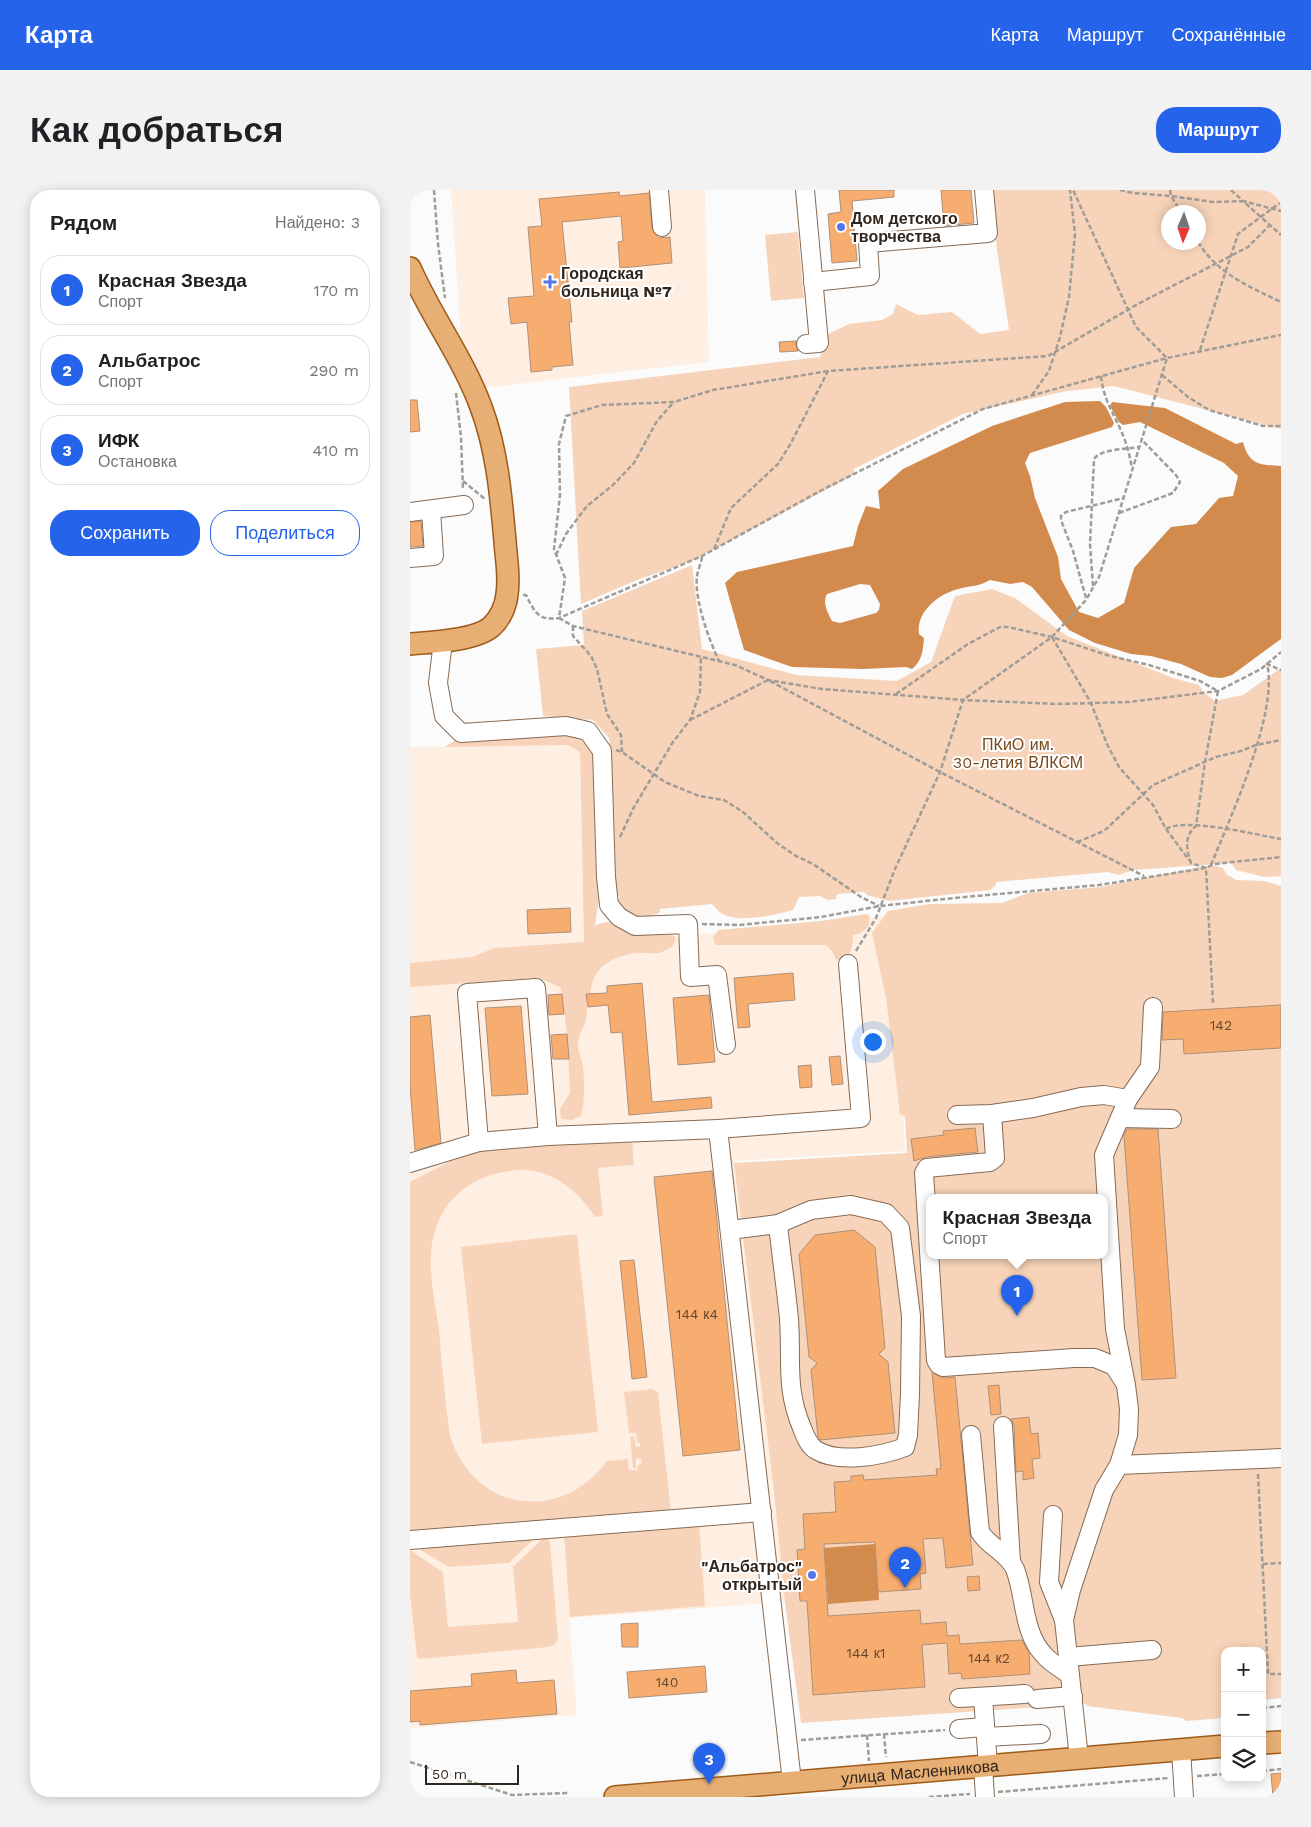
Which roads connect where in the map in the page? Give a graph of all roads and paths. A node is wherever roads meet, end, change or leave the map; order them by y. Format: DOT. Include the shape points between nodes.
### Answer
graph roads {
  1 [pos="659,190"];
  2 [pos="805,190"];
  3 [pos="984,190"];
  4 [pos="1072,190"];
  5 [pos="1120,190"];
  6 [pos="1170,190"];
  7 [pos="1230,190"];
  8 [pos="1171,196"];
  9 [pos="1243,201"];
  10 [pos="1281,202"];
  11 [pos="1177,205"];
  12 [pos="1271,209"];
  13 [pos="1281,211"];
  14 [pos="1260,217"];
  15 [pos="1269,226"];
  16 [pos="662,227"];
  17 [pos="1281,235"];
  18 [pos="1203,250"];
  19 [pos="1231,256"];
  20 [pos="1216,264"];
  21 [pos="410,268"];
  22 [pos="1226,272"];
  23 [pos="814,282"];
  24 [pos="1281,302"];
  25 [pos="1127,310"];
  26 [pos="1281,335"];
  27 [pos="806,344"];
  28 [pos="1056,351"];
  29 [pos="1200,351"];
  30 [pos="1167,358"];
  31 [pos="828,371"];
  32 [pos="1162,374"];
  33 [pos="1101,376"];
  34 [pos="456,390"];
  35 [pos="1031,396"];
  36 [pos="674,402"];
  37 [pos="1281,426"];
  38 [pos="1142,440"];
  39 [pos="1139,447"];
  40 [pos="1128,449"];
  41 [pos="1132,470"];
  42 [pos="463,481"];
  43 [pos="1124,498"];
  44 [pos="488,502"];
  45 [pos="464,505"];
  46 [pos="1092,506"];
  47 [pos="431,510"];
  48 [pos="410,512"];
  49 [pos="1119,513"];
  50 [pos="714,549"];
  51 [pos="556,555"];
  52 [pos="702,556"];
  53 [pos="410,558"];
  54 [pos="1093,588"];
  55 [pos="508,594"];
  56 [pos="1086,600"];
  57 [pos="559,618"];
  58 [pos="573,626"];
  59 [pos="1052,637"];
  60 [pos="443,641"];
  61 [pos="410,644"];
  62 [pos="1281,652"];
  63 [pos="701,657"];
  64 [pos="719,661"];
  65 [pos="1267,664"];
  66 [pos="1281,670"];
  67 [pos="768,680"];
  68 [pos="1218,691"];
  69 [pos="896,694"];
  70 [pos="963,700"];
  71 [pos="1091,704"];
  72 [pos="690,720"];
  73 [pos="1281,740"];
  74 [pos="1256,744"];
  75 [pos="600,748"];
  76 [pos="622,752"];
  77 [pos="1205,762"];
  78 [pos="940,772"];
  79 [pos="654,775"];
  80 [pos="1142,795"];
  81 [pos="1196,826"];
  82 [pos="1166,829"];
  83 [pos="1225,829"];
  84 [pos="1281,839"];
  85 [pos="1077,842"];
  86 [pos="617,844"];
  87 [pos="1281,857"];
  88 [pos="1191,863"];
  89 [pos="1211,865"];
  90 [pos="1206,868"];
  91 [pos="1146,877"];
  92 [pos="880,906"];
  93 [pos="688,924"];
  94 [pos="848,964"];
  95 [pos="1214,1004"];
  96 [pos="1153,1007"];
  97 [pos="726,1044"];
  98 [pos="1128,1099"];
  99 [pos="992,1114"];
  100 [pos="957,1115"];
  101 [pos="1120,1118"];
  102 [pos="1172,1119"];
  103 [pos="718,1130"];
  104 [pos="548,1136"];
  105 [pos="479,1142"];
  106 [pos="410,1163"];
  107 [pos="1106,1194"];
  108 [pos="926,1204"];
  109 [pos="1108,1218"];
  110 [pos="778,1224"];
  111 [pos="730,1230"];
  112 [pos="930,1259"];
  113 [pos="1126,1385"];
  114 [pos="1003,1426"];
  115 [pos="971,1435"];
  116 [pos="1281,1458"];
  117 [pos="1258,1459"];
  118 [pos="1119,1466"];
  119 [pos="762,1512"];
  120 [pos="1053,1515"];
  121 [pos="410,1540"];
  122 [pos="1011,1562"];
  123 [pos="1263,1564"];
  124 [pos="1281,1564"];
  125 [pos="1064,1620"];
  126 [pos="1152,1650"];
  127 [pos="1069,1666"];
  128 [pos="1281,1674"];
  129 [pos="1072,1696"];
  130 [pos="983,1697"];
  131 [pos="959,1698"];
  132 [pos="1281,1706"];
  133 [pos="1266,1708"];
  134 [pos="959,1729"];
  135 [pos="986,1732"];
  136 [pos="884,1734"];
  137 [pos="1041,1734"];
  138 [pos="867,1735"];
  139 [pos="787,1741"];
  140 [pos="1281,1742"];
  141 [pos="1266,1743"];
  142 [pos="1221,1746"];
  143 [pos="1181,1750"];
  144 [pos="1079,1758"];
  145 [pos="886,1760"];
  146 [pos="878,1761"];
  147 [pos="410,1762"];
  148 [pos="985,1766"];
  149 [pos="1281,1770"];
  150 [pos="1266,1771"];
  151 [pos="1221,1774"];
  152 [pos="1183,1777"];
  153 [pos="792,1782"];
  154 [pos="758,1791"];
  155 [pos="568,1793"];
  156 [pos="985,1795"];
  157 [pos="615,1797"];
  158 [pos="929,1797"];
  159 [pos="939,1797"];
  160 [pos="1184,1797"];
  1 -- 16 [label="street"];
  2 -- 23 [label="street"];
  3 -- 23 [label="street" via="988,233 868,243 870,276"];
  4 -- 25 [label="path"];
  4 -- 28 [label="path" via="1075,234 1070,288"];
  5 -- 8 [label="path"];
  6 -- 8 [label="path"];
  7 -- 9 [label="path"];
  8 -- 9 [label="path" via="1213,202"];
  8 -- 11 [label="path"];
  9 -- 12 [label="path"];
  9 -- 14 [label="path"];
  10 -- 12 [label="path"];
  12 -- 13 [label="path"];
  12 -- 14 [label="path"];
  14 -- 15 [label="path"];
  14 -- 19 [label="path" via="1238,234"];
  15 -- 17 [label="path"];
  15 -- 19 [label="path" via="1248,248"];
  18 -- 20 [label="path"];
  19 -- 20 [label="path"];
  19 -- 22 [label="path"];
  20 -- 22 [label="path"];
  20 -- 25 [label="path"];
  21 -- 55 [label="main road" via="481,407 501,501"];
  22 -- 24 [label="path" via="1238,282"];
  22 -- 29 [label="path"];
  23 -- 27 [label="street" via="819,343"];
  25 -- 28 [label="path"];
  25 -- 30 [label="path" via="1136,327"];
  26 -- 29 [label="path"];
  28 -- 31 [label="path" via="1048,356"];
  28 -- 35 [label="path" via="1049,371"];
  29 -- 30 [label="path"];
  30 -- 32 [label="path"];
  30 -- 33 [label="path"];
  31 -- 36 [label="path" via="713,390"];
  31 -- 50 [label="path" via="778,464 731,508"];
  32 -- 37 [label="path" via="1209,410 1263,426"];
  32 -- 38 [label="path"];
  33 -- 35 [label="path"];
  33 -- 40 [label="path" via="1107,405"];
  34 -- 42 [label="path"];
  35 -- 50 [label="path" via="983,409 820,491"];
  36 -- 51 [label="path" via="657,421 634,463 613,486 587,506 566,534"];
  36 -- 51 [label="path" via="602,405 566,416 559,444"];
  38 -- 39 [label="path"];
  38 -- 49 [label="path" via="1180,482 1173,493"];
  39 -- 40 [label="path"];
  39 -- 41 [label="path"];
  40 -- 41 [label="path"];
  40 -- 46 [label="path" via="1097,454 1094,459"];
  41 -- 43 [label="path"];
  42 -- 44 [label="path"];
  42 -- 45 [label="path"];
  43 -- 46 [label="path"];
  43 -- 49 [label="path"];
  45 -- 47 [label="street"];
  46 -- 54 [label="path"];
  46 -- 56 [label="path" via="1066,512 1060,520 1073,551"];
  47 -- 48 [label="street"];
  47 -- 53 [label="street" via="434,556"];
  49 -- 54 [label="path"];
  50 -- 52 [label="path"];
  51 -- 57 [label="path" via="565,578"];
  52 -- 57 [label="path"];
  52 -- 64 [label="path" via="697,578 700,607"];
  54 -- 56 [label="path"];
  55 -- 57 [label="path" via="526,595 541,618"];
  55 -- 60 [label="main road" via="502,613 490,628"];
  56 -- 59 [label="path"];
  57 -- 58 [label="path"];
  58 -- 63 [label="path"];
  58 -- 76 [label="path" via="573,636 591,656 597,669 607,714 620,735"];
  59 -- 68 [label="path" via="1200,681"];
  59 -- 69 [label="path" via="1000,627 968,644"];
  59 -- 70 [label="path"];
  59 -- 71 [label="path"];
  60 -- 61 [label="main road"];
  60 -- 75 [label="street" via="438,683 444,716 461,733 566,726 588,731"];
  62 -- 65 [label="path"];
  63 -- 64 [label="path"];
  63 -- 72 [label="path" via="700,692"];
  64 -- 67 [label="path"];
  65 -- 66 [label="path"];
  65 -- 68 [label="path"];
  65 -- 74 [label="path" via="1265,717"];
  67 -- 69 [label="path" via="822,689"];
  67 -- 72 [label="path"];
  67 -- 78 [label="path"];
  68 -- 71 [label="path"];
  68 -- 77 [label="path"];
  69 -- 70 [label="path"];
  70 -- 71 [label="path"];
  70 -- 78 [label="path"];
  71 -- 80 [label="path" via="1119,767"];
  72 -- 79 [label="path"];
  73 -- 74 [label="path"];
  74 -- 77 [label="path"];
  74 -- 83 [label="path"];
  75 -- 76 [label="path"];
  75 -- 93 [label="street" via="609,905 619,917 635,926"];
  76 -- 79 [label="path"];
  77 -- 80 [label="path" via="1153,785"];
  77 -- 81 [label="path"];
  78 -- 85 [label="path"];
  78 -- 92 [label="path"];
  79 -- 86 [label="path" via="634,807"];
  79 -- 92 [label="path" via="699,796 724,800 796,856"];
  80 -- 82 [label="path" via="1153,805"];
  80 -- 85 [label="path" via="1104,831"];
  81 -- 82 [label="path" via="1184,824"];
  81 -- 83 [label="path"];
  81 -- 88 [label="path" via="1191,830 1186,846"];
  82 -- 88 [label="path"];
  83 -- 84 [label="path"];
  83 -- 89 [label="path"];
  85 -- 91 [label="path"];
  87 -- 89 [label="path"];
  88 -- 90 [label="path"];
  89 -- 90 [label="path"];
  90 -- 91 [label="path"];
  90 -- 95 [label="path"];
  91 -- 92 [label="path" via="1099,885"];
  92 -- 93 [label="path" via="821,917 740,925"];
  92 -- 94 [label="path"];
  93 -- 97 [label="street" via="690,977 717,975"];
  94 -- 103 [label="street" via="861,1118"];
  96 -- 98 [label="street" via="1150,1067"];
  98 -- 99 [label="street" via="1104,1095 1081,1097"];
  98 -- 101 [label="street"];
  99 -- 100 [label="street"];
  99 -- 108 [label="street" via="995,1158 990,1162 928,1168 924,1173"];
  101 -- 102 [label="street"];
  101 -- 107 [label="street" via="1104,1155"];
  103 -- 104 [label="street"];
  103 -- 111 [label="street"];
  104 -- 105 [label="street"];
  104 -- 105 [label="street" via="536,988 467,993"];
  105 -- 106 [label="street"];
  109 -- 113 [label="street" via="1115,1329"];
  110 -- 110 [label="street" via="789,1321 792,1400 806,1439 815,1450 831,1456 856,1458 890,1453 905,1447 910,1394 911,1316 900,1228 886,1213 851,1205 811,1210"];
  110 -- 111 [label="street"];
  111 -- 119 [label="street"];
  112 -- 113 [label="street" via="938,1365 1094,1358 1114,1366"];
  113 -- 118 [label="street" via="1128,1435"];
  114 -- 122 [label="street"];
  115 -- 122 [label="street" via="980,1532"];
  116 -- 117 [label="street"];
  117 -- 118 [label="street"];
  117 -- 123 [label="path"];
  118 -- 125 [label="street" via="1104,1490"];
  119 -- 121 [label="street"];
  119 -- 139 [label="street"];
  120 -- 125 [label="street" via="1049,1582"];
  122 -- 127 [label="street" via="1030,1632 1037,1646 1045,1656"];
  123 -- 124 [label="path"];
  123 -- 128 [label="path" via="1268,1674"];
  125 -- 127 [label="street"];
  126 -- 127 [label="street"];
  127 -- 129 [label="street"];
  129 -- 130 [label="street"];
  129 -- 144 [label="street"];
  130 -- 131 [label="street"];
  130 -- 135 [label="street"];
  132 -- 133 [label="path"];
  134 -- 135 [label="street"];
  134 -- 136 [label="path"];
  135 -- 137 [label="street"];
  135 -- 148 [label="street"];
  136 -- 138 [label="path"];
  136 -- 145 [label="path"];
  138 -- 139 [label="path"];
  138 -- 146 [label="path" via="869,1761"];
  139 -- 153 [label="street"];
  140 -- 141 [label="main road"];
  142 -- 143 [label="main road, улица Масленникова"];
  143 -- 144 [label="main road, улица Масленникова"];
  143 -- 152 [label="street"];
  144 -- 148 [label="main road, улица Масленникова"];
  147 -- 155 [label="path" via="512,1795"];
  148 -- 153 [label="main road, улица Масленникова"];
  148 -- 156 [label="street"];
  149 -- 150 [label="path"];
  151 -- 152 [label="path"];
  152 -- 156 [label="path"];
  152 -- 160 [label="street"];
  153 -- 154 [label="main road, улица Масленникова"];
  154 -- 157 [label="main road, улица Масленникова"];
  156 -- 159 [label="path"];
  158 -- 159 [label="path"];
}
